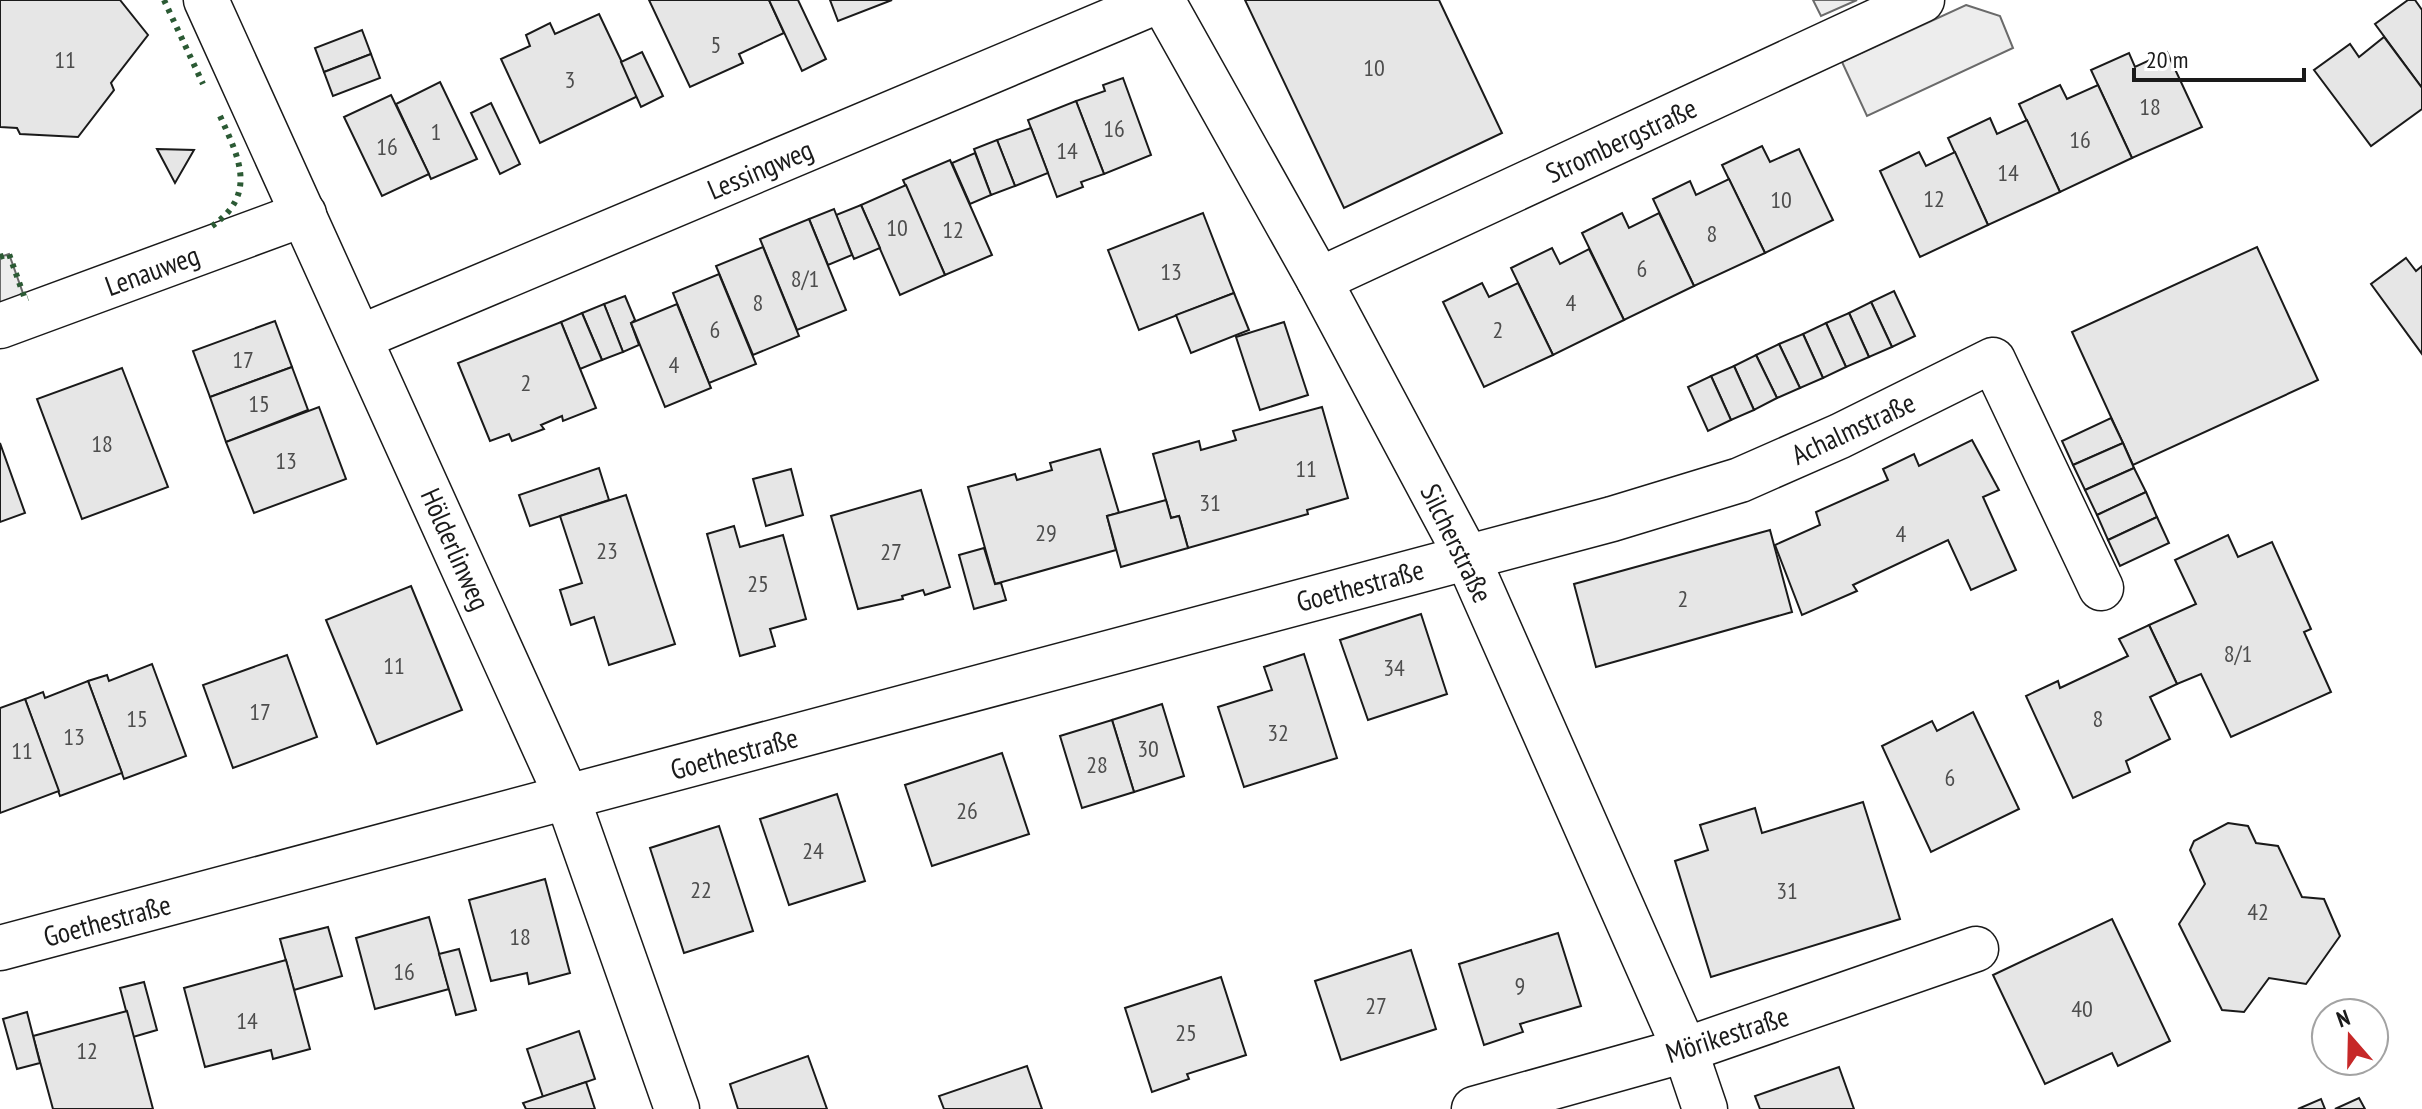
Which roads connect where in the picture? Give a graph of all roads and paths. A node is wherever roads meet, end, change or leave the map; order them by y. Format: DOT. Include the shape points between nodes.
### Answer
graph roads {
  1 [pos="206,0"];
  2 [pos="1161,0"];
  3 [pos="1922,0"];
  4 [pos="304,214"];
  5 [pos="1319,280"];
  6 [pos="0,326"];
  7 [pos="361,337"];
  8 [pos="1467,557"];
  9 [pos="2101,588"];
  10 [pos="567,797"];
  11 [pos="0,948"];
  12 [pos="1976,949"];
  13 [pos="1685,1050"];
  14 [pos="677,1109"];
  15 [pos="1474,1109"];
  16 [pos="1705,1109"];
  1 -- 4 [label="street, Hölderlinweg"];
  2 -- 5 [label="street, Silcherstraße"];
  2 -- 7 [label="street, Lessingweg"];
  3 -- 5 [label="street, Strombergstraße"];
  4 -- 6 [label="street, Lenauweg"];
  4 -- 7 [label="street, Hölderlinweg"];
  5 -- 8 [label="street, Silcherstraße"];
  7 -- 10 [label="street, Hölderlinweg"];
  8 -- 9 [label="street, Achalmstraße" via="1740,480 1993,360"];
  8 -- 10 [label="street, Goethestraße"];
  8 -- 13 [label="street, Silcherstraße"];
  10 -- 11 [label="street, Goethestraße"];
  10 -- 14 [label="street, Hölderlinweg"];
  12 -- 13 [label="street, Mörikestraße"];
  13 -- 15 [label="street, Mörikestraße"];
  13 -- 16 [label="street, Silcherstraße"];
}
